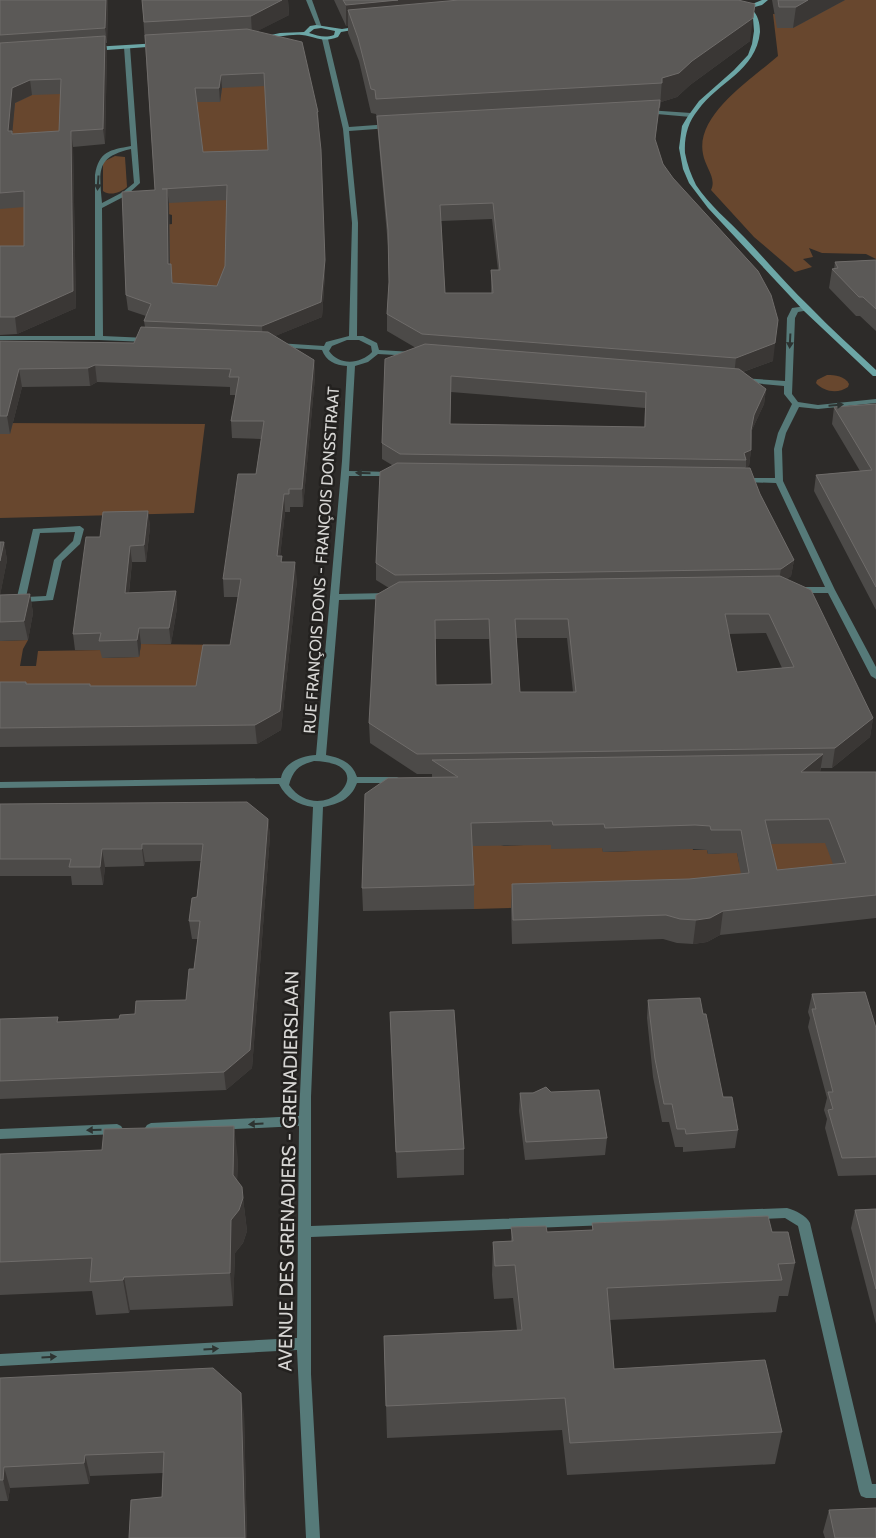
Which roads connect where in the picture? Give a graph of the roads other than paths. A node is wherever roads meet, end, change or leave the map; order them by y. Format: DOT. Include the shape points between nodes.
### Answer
graph roads {
  1 [pos="308,0"];
  2 [pos="765,0"];
  3 [pos="747,8"];
  4 [pos="738,9"];
  5 [pos="320,27"];
  6 [pos="367,28"];
  7 [pos="338,31"];
  8 [pos="306,34"];
  9 [pos="260,37"];
  10 [pos="325,39"];
  11 [pos="165,44"];
  12 [pos="127,47"];
  13 [pos="88,49"];
  14 [pos="637,112"];
  15 [pos="691,115"];
  16 [pos="401,126"];
  17 [pos="346,129"];
  18 [pos="134,148"];
  19 [pos="99,207"];
  20 [pos="806,308"];
  21 [pos="0,338"];
  22 [pos="100,338"];
  23 [pos="353,338"];
  24 [pos="159,340"];
  25 [pos="269,345"];
  26 [pos="326,348"];
  27 [pos="376,352"];
  28 [pos="426,355"];
  29 [pos="351,363"];
  30 [pos="876,374"];
  31 [pos="733,379"];
  32 [pos="788,384"];
  33 [pos="876,402"];
  34 [pos="796,404"];
  35 [pos="344,473"];
  36 [pos="407,474"];
  37 [pos="732,480"];
  38 [pos="779,480"];
  39 [pos="785,590"];
  40 [pos="831,590"];
  41 [pos="334,596"];
  42 [pos="400,596"];
  43 [pos="0,600"];
  44 [pos="20,600"];
  45 [pos="876,676"];
  46 [pos="321,758"];
  47 [pos="354,780"];
  48 [pos="404,780"];
  49 [pos="283,781"];
  50 [pos="0,784"];
  51 [pos="318,804"];
  52 [pos="305,1121"];
  53 [pos="0,1134"];
  54 [pos="305,1232"];
  55 [pos="304,1344"];
  56 [pos="0,1360"];
  57 [pos="876,1491"];
  58 [pos="313,1538"];
  1 -- 5 [label="street"];
  2 -- 3 [label="street"];
  3 -- 4 [label="street"];
  3 -- 15 [label="street" via="757,21 753,54"];
  5 -- 7 [label="street"];
  5 -- 8 [label="street" via="310,29"];
  6 -- 7 [label="street"];
  7 -- 10 [label="street" via="336,36"];
  8 -- 9 [label="street"];
  8 -- 10 [label="street"];
  10 -- 17 [label="street"];
  11 -- 12 [label="street"];
  12 -- 13 [label="street"];
  12 -- 18 [label="street"];
  14 -- 15 [label="street"];
  15 -- 20 [label="street" via="682,142 683,158 692,182"];
  16 -- 17 [label="street"];
  17 -- 23 [label="street" via="355,223"];
  18 -- 19 [label="street" via="137,183 132,191"];
  18 -- 19 [label="street, one-way" via="114,151 99,163"];
  19 -- 22 [label="street"];
  20 -- 30 [label="street"];
  20 -- 32 [label="street, one-way" via="795,310 791,318"];
  21 -- 22 [label="street"];
  22 -- 24 [label="street"];
  23 -- 26 [label="street" via="339,339"];
  23 -- 27 [label="street" via="371,342"];
  25 -- 26 [label="street"];
  26 -- 29 [label="street" via="326,355 330,358"];
  27 -- 28 [label="street"];
  27 -- 29 [label="street" via="365,361"];
  29 -- 35 [label="street, RUE FRANÇOIS DONS - FRANÇOIS DONSSTRAAT"];
  31 -- 32 [label="street"];
  32 -- 34 [label="street" via="788,394"];
  34 -- 33 [label="street, one-way" via="818,407"];
  34 -- 38 [label="street" via="778,449"];
  36 -- 35 [label="street, one-way"];
  35 -- 41 [label="street, RUE FRANÇOIS DONS - FRANÇOIS DONSSTRAAT"];
  37 -- 38 [label="street"];
  38 -- 40 [label="street"];
  39 -- 40 [label="street"];
  40 -- 45 [label="street"];
  41 -- 42 [label="street"];
  41 -- 46 [label="street, RUE FRANÇOIS DONS - FRANÇOIS DONSSTRAAT"];
  43 -- 44 [label="street"];
  44 -- 44 [label="street" via="36,531 80,529 76,542 58,560 50,598"];
  46 -- 47 [label="street" via="344,764"];
  46 -- 49 [label="street" via="295,764"];
  47 -- 48 [label="street"];
  47 -- 51 [label="street" via="343,797"];
  49 -- 50 [label="street"];
  49 -- 51 [label="street" via="293,798"];
  51 -- 52 [label="street, AVENUE DES GRENADIERS - GRENADIERSLAAN"];
  52 -- 53 [label="street, one-way"];
  52 -- 54 [label="street, AVENUE DES GRENADIERS - GRENADIERSLAAN"];
  54 -- 55 [label="street, AVENUE DES GRENADIERS - GRENADIERSLAAN"];
  54 -- 57 [label="street" via="787,1213 804,1223 866,1491"];
  56 -- 55 [label="street, one-way"];
  55 -- 58 [label="street, AVENUE DES GRENADIERS - GRENADIERSLAAN"];
}
